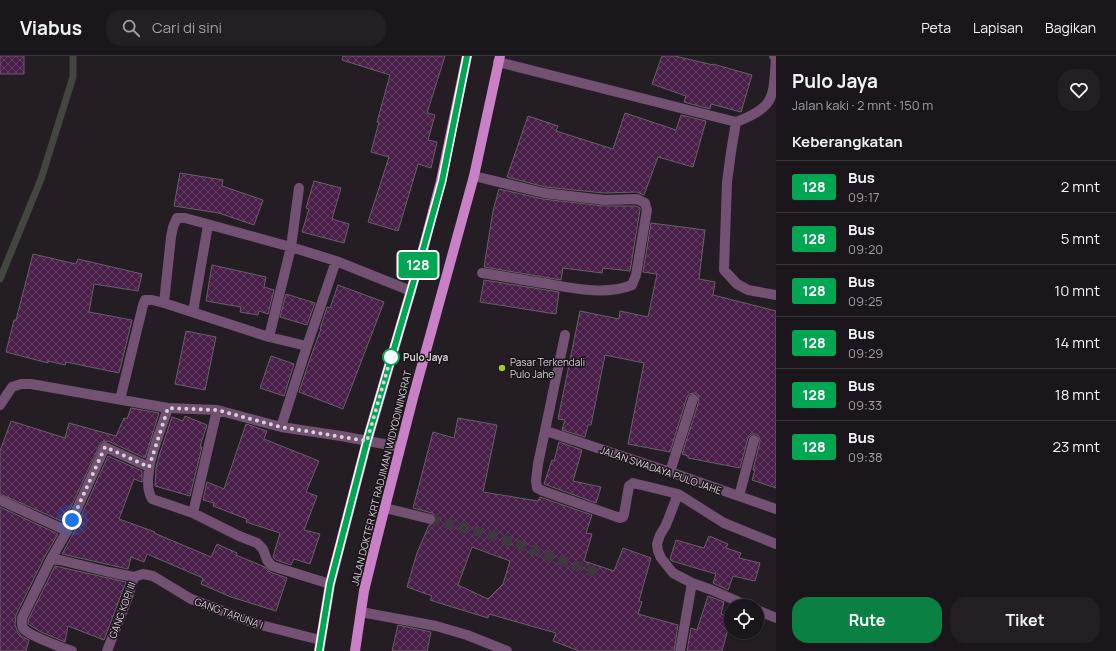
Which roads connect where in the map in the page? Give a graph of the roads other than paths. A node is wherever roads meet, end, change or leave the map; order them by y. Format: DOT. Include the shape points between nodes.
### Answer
graph roads {
  1 [pos="467,56"];
  2 [pos="774,56"];
  3 [pos="499,59"];
  4 [pos="736,122"];
  5 [pos="474,176"];
  6 [pos="299,188"];
  7 [pos="208,225"];
  8 [pos="290,247"];
  9 [pos="336,261"];
  10 [pos="482,273"];
  11 [pos="411,291"];
  12 [pos="776,295"];
  13 [pos="164,303"];
  14 [pos="194,312"];
  15 [pos="565,335"];
  16 [pos="269,337"];
  17 [pos="307,346"];
  18 [pos="692,399"];
  19 [pos="120,400"];
  20 [pos="0,405"];
  21 [pos="168,408"];
  22 [pos="217,410"];
  23 [pos="281,427"];
  24 [pos="546,431"];
  25 [pos="754,440"];
  26 [pos="367,441"];
  27 [pos="400,448"];
  28 [pos="149,467"];
  29 [pos="670,472"];
  30 [pos="678,494"];
  31 [pos="739,496"];
  32 [pos="0,500"];
  33 [pos="385,508"];
  34 [pos="776,509"];
  35 [pos="193,513"];
  36 [pos="430,519"];
  37 [pos="67,531"];
  38 [pos="776,544"];
  39 [pos="51,559"];
  40 [pos="139,575"];
  41 [pos="692,583"];
  42 [pos="330,584"];
  43 [pos="732,599"];
  44 [pos="361,612"];
  45 [pos="764,613"];
  46 [pos="776,618"];
  47 [pos="320,640"];
  48 [pos="72,651"];
  49 [pos="107,651"];
  50 [pos="319,651"];
  51 [pos="355,651"];
  52 [pos="507,651"];
  53 [pos="680,651"];
  1 -- 11 [label="main road, JALAN DOKTER KRT RADJIMAN WIDYODININGRAT" via="442,181"];
  2 -- 4 [label="street" via="774,83 770,101 752,116"];
  3 -- 4 [label="street"];
  3 -- 5 [label="main road, JALAN DOKTER KRT RADJIMAN WIDYODININGRAT"];
  4 -- 12 [label="street" via="727,182 724,270 737,284 748,290"];
  5 -- 10 [label="street" via="544,193 604,200 637,199 645,203 647,210 632,285 605,291 574,289"];
  5 -- 27 [label="main road, JALAN DOKTER KRT RADJIMAN WIDYODININGRAT"];
  6 -- 8 [label="street"];
  7 -- 8 [label="street"];
  7 -- 13 [label="street" via="177,218 171,237"];
  7 -- 14 [label="street"];
  8 -- 9 [label="street"];
  8 -- 16 [label="street"];
  9 -- 11 [label="street"];
  9 -- 17 [label="street"];
  11 -- 26 [label="main road, JALAN DOKTER KRT RADJIMAN WIDYODININGRAT"];
  13 -- 14 [label="street"];
  13 -- 19 [label="street" via="145,300 142,305"];
  14 -- 16 [label="street"];
  15 -- 24 [label="street"];
  16 -- 17 [label="street"];
  17 -- 23 [label="street"];
  18 -- 29 [label="street"];
  19 -- 20 [label="street" via="21,384 12,387"];
  19 -- 21 [label="street"];
  21 -- 22 [label="street"];
  21 -- 28 [label="street"];
  22 -- 23 [label="street"];
  22 -- 35 [label="street"];
  23 -- 26 [label="street"];
  24 -- 29 [label="street, JALAN SWADAYA PULO JAHE"];
  24 -- 30 [label="street" via="536,481 537,488 543,491 620,518 623,517 629,486 633,483"];
  25 -- 31 [label="street"];
  26 -- 27 [label="street"];
  26 -- 42 [label="main road, JALAN DOKTER KRT RADJIMAN WIDYODININGRAT"];
  27 -- 33 [label="main road, JALAN DOKTER KRT RADJIMAN WIDYODININGRAT"];
  28 -- 35 [label="street" via="148,486 152,500"];
  28 -- 37 [label="street" via="105,447"];
  29 -- 31 [label="street, JALAN SWADAYA PULO JAHE"];
  30 -- 38 [label="street" via="724,523"];
  30 -- 41 [label="street" via="660,535 658,551 673,573"];
  31 -- 34 [label="street, JALAN SWADAYA PULO JAHE"];
  32 -- 37 [label="street"];
  33 -- 36 [label="street"];
  33 -- 44 [label="main road, JALAN DOKTER KRT RADJIMAN WIDYODININGRAT"];
  35 -- 42 [label="street" via="257,543 272,566"];
  37 -- 39 [label="street"];
  39 -- 40 [label="street, GANG TARUNA I" via="109,572"];
  39 -- 48 [label="street" via="25,612 22,624 30,634"];
  40 -- 47 [label="street, GANG TARUNA I" via="153,576 191,600 257,624"];
  40 -- 49 [label="street, GANG KOPI III"];
  41 -- 43 [label="street"];
  41 -- 53 [label="street"];
  42 -- 47 [label="main road, JALAN DOKTER KRT RADJIMAN WIDYODININGRAT"];
  44 -- 51 [label="main road, JALAN DOKTER KRT RADJIMAN WIDYODININGRAT"];
  44 -- 52 [label="street" via="436,626"];
  45 -- 46 [label="street"];
  47 -- 50 [label="main road, JALAN DOKTER KRT RADJIMAN WIDYODININGRAT"];
}
